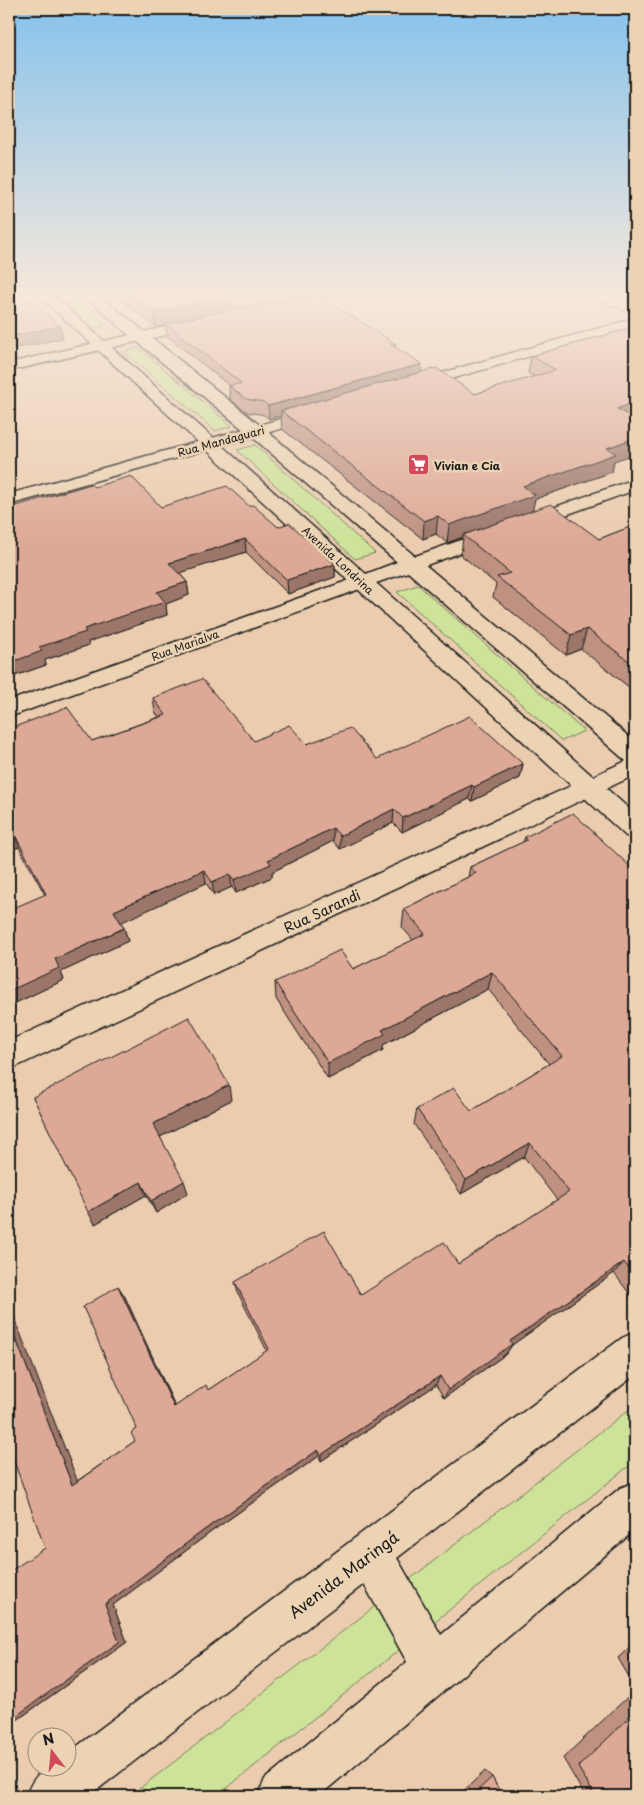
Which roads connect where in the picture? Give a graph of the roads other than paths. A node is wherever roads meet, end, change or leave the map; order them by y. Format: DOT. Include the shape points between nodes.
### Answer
graph roads {
  1 [pos="134,375"];
  2 [pos="187,375"];
  3 [pos="449,375"];
  4 [pos="398,390"];
  5 [pos="332,409"];
  6 [pos="256,431"];
  7 [pos="210,443"];
  8 [pos="635,484"];
  9 [pos="9,500"];
  10 [pos="411,564"];
  11 [pos="361,582"];
  12 [pos="9,709"];
  13 [pos="635,755"];
  14 [pos="635,765"];
  15 [pos="588,787"];
  16 [pos="635,829"];
  17 [pos="9,1056"];
  18 [pos="635,1351"];
  19 [pos="635,1503"];
  20 [pos="370,1553"];
  21 [pos="436,1669"];
  22 [pos="50,1796"];
  23 [pos="282,1796"];
  1 -- 7 [label="street, Avenida Londrina"];
  2 -- 6 [label="street"];
  3 -- 4 [label="street"];
  5 -- 6 [label="street, Rua Mandaguari"];
  6 -- 7 [label="street, Rua Mandaguari"];
  6 -- 10 [label="street"];
  7 -- 9 [label="street, Rua Mandaguari"];
  7 -- 11 [label="street, Avenida Londrina"];
  8 -- 10 [label="street"];
  10 -- 11 [label="street, Rua Marialva"];
  10 -- 13 [label="street"];
  11 -- 12 [label="street, Rua Marialva"];
  11 -- 15 [label="street, Avenida Londrina"];
  14 -- 15 [label="street, Rua Sarandi"];
  15 -- 16 [label="street, Avenida Londrina"];
  15 -- 17 [label="street, Rua Sarandi"];
  18 -- 20 [label="street, Avenida Maringá"];
  19 -- 21 [label="street"];
  20 -- 21 [label="street"];
  20 -- 22 [label="street, Avenida Maringá"];
  21 -- 23 [label="street"];
}
